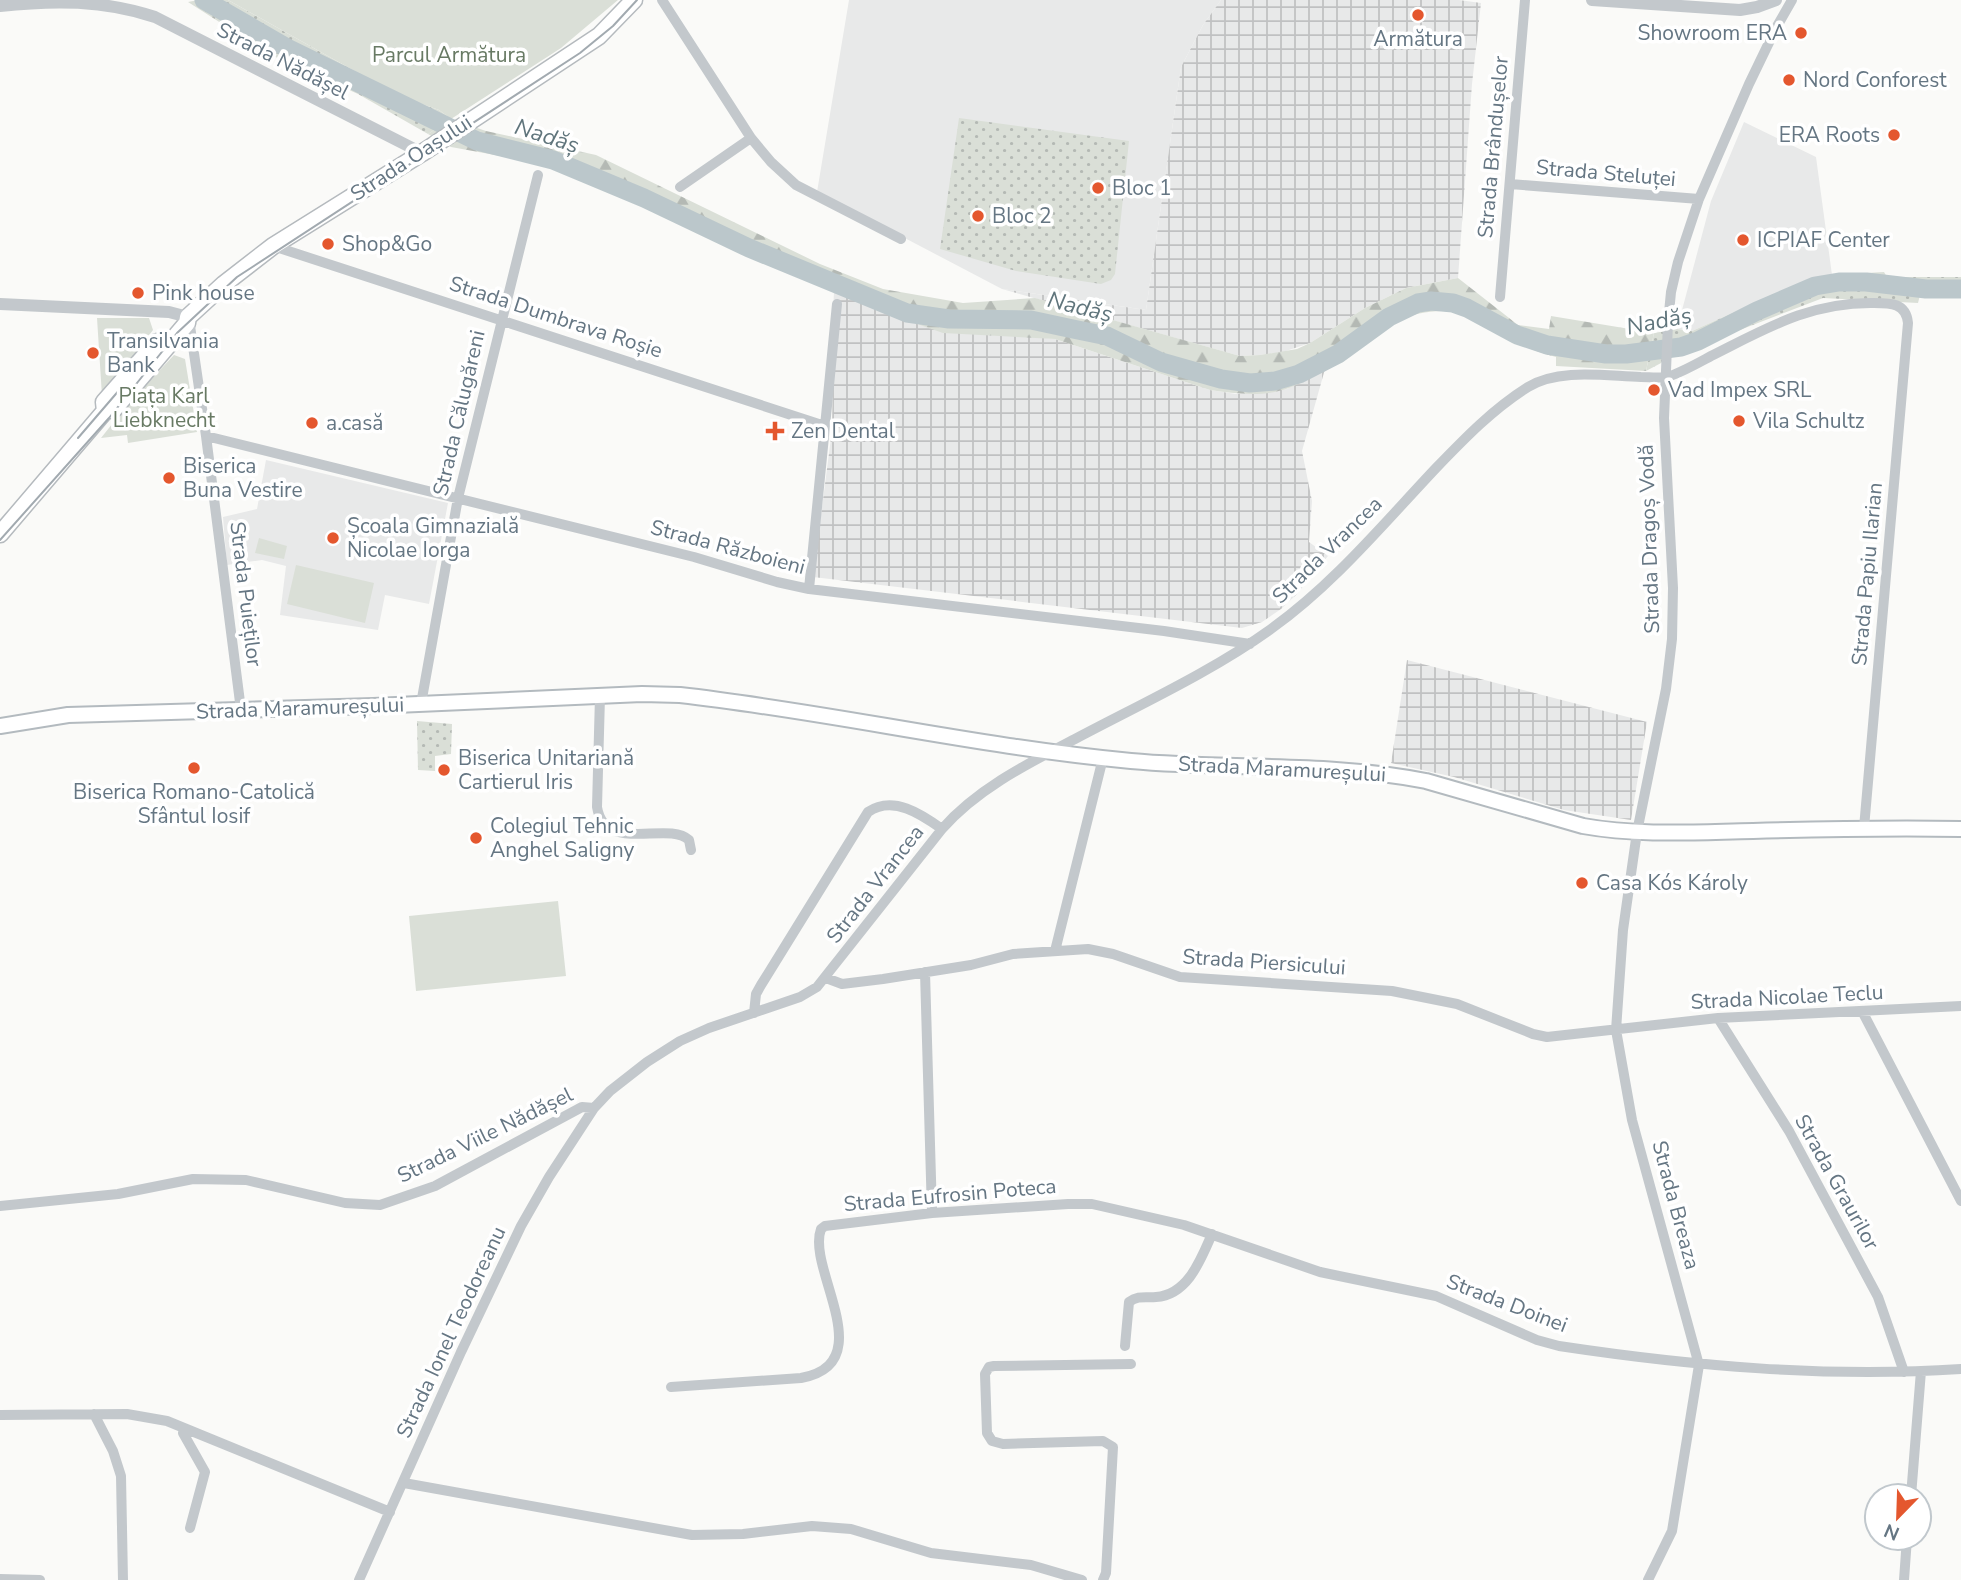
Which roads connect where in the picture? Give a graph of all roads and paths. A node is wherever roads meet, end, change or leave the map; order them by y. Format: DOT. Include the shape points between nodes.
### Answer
graph roads {
  1 [pos="634,0"];
  2 [pos="662,0"];
  3 [pos="1525,0"];
  4 [pos="1592,0"];
  5 [pos="1776,0"];
  6 [pos="1792,0"];
  7 [pos="0,6"];
  8 [pos="751,138"];
  9 [pos="426,150"];
  10 [pos="538,175"];
  11 [pos="1510,184"];
  12 [pos="680,187"];
  13 [pos="1699,200"];
  14 [pos="901,239"];
  15 [pos="274,246"];
  16 [pos="1500,297"];
  17 [pos="0,304"];
  18 [pos="836,304"];
  19 [pos="188,317"];
  20 [pos="500,319"];
  21 [pos="1908,323"];
  22 [pos="1665,373"];
  23 [pos="825,426"];
  24 [pos="206,436"];
  25 [pos="458,498"];
  26 [pos="0,534"];
  27 [pos="809,589"];
  28 [pos="1250,644"];
  29 [pos="600,696"];
  30 [pos="421,704"];
  31 [pos="241,710"];
  32 [pos="0,726"];
  33 [pos="1034,749"];
  34 [pos="1068,749"];
  35 [pos="1050,752"];
  36 [pos="1103,758"];
  37 [pos="1864,828"];
  38 [pos="942,829"];
  39 [pos="1961,829"];
  40 [pos="1637,832"];
  41 [pos="691,850"];
  42 [pos="1055,951"];
  43 [pos="925,972"];
  44 [pos="826,978"];
  45 [pos="1961,1006"];
  46 [pos="1862,1011"];
  47 [pos="754,1013"];
  48 [pos="1718,1018"];
  49 [pos="1616,1030"];
  50 [pos="594,1108"];
  51 [pos="1961,1201"];
  52 [pos="1092,1205"];
  53 [pos="0,1206"];
  54 [pos="932,1213"];
  55 [pos="1212,1234"];
  56 [pos="1125,1346"];
  57 [pos="1130,1364"];
  58 [pos="1699,1365"];
  59 [pos="1961,1368"];
  60 [pos="1921,1371"];
  61 [pos="1904,1372"];
  62 [pos="671,1387"];
  63 [pos="94,1414"];
  64 [pos="0,1415"];
  65 [pos="184,1429"];
  66 [pos="1912,1482"];
  67 [pos="404,1483"];
  68 [pos="390,1512"];
  69 [pos="190,1528"];
  70 [pos="1906,1552"];
  71 [pos="0,1579"];
  72 [pos="40,1580"];
  73 [pos="122,1580"];
  74 [pos="359,1580"];
  75 [pos="1082,1580"];
  76 [pos="1103,1580"];
  77 [pos="1648,1580"];
  78 [pos="1904,1580"];
  1 -- 9 [label="main road, Strada Oașului" via="599,36"];
  2 -- 8 [label="street"];
  3 -- 11 [label="street, Strada Brândușelor"];
  4 -- 5 [label="street" via="1740,10"];
  6 -- 13 [label="street, Strada Dragoș Vodă" via="1749,84"];
  7 -- 9 [label="street, Strada Nădășel" via="69,0 132,9"];
  8 -- 12 [label="street"];
  8 -- 14 [label="street" via="796,185"];
  9 -- 15 [label="main road, Strada Oașului"];
  10 -- 20 [label="street, Strada Călugăreni"];
  11 -- 13 [label="street, Strada Steluței"];
  11 -- 16 [label="street, Strada Brândușelor"];
  13 -- 22 [label="street, Strada Dragoș Vodă" via="1674,281"];
  15 -- 19 [label="main road, Strada Oașului"];
  15 -- 20 [label="street, Strada Dumbrava Roșie"];
  17 -- 19 [label="street" via="169,312"];
  18 -- 23 [label="street"];
  19 -- 24 [label="street, Strada Puieților"];
  19 -- 26 [label="main road, Strada Oașului" via="178,318 104,402 106,411"];
  20 -- 23 [label="street, Strada Dumbrava Roșie"];
  20 -- 25 [label="street, Strada Călugăreni"];
  21 -- 22 [label="street, Strada Vrancea" via="1903,308 1894,303 1821,307"];
  21 -- 37 [label="street, Strada Papiu Ilarian"];
  22 -- 28 [label="street, Strada Vrancea" via="1546,377 1529,386 1474,429 1331,579"];
  22 -- 40 [label="street, Strada Dragoș Vodă" via="1672,639 1667,690"];
  23 -- 27 [label="street"];
  24 -- 25 [label="street, Strada Războieni"];
  24 -- 31 [label="street, Strada Puieților"];
  25 -- 27 [label="street, Strada Războieni"];
  25 -- 30 [label="street, Strada Călugăreni"];
  27 -- 28 [label="street, Strada Războieni"];
  28 -- 34 [label="street, Strada Vrancea"];
  29 -- 30 [label="main road, Strada Maramureșului"];
  29 -- 33 [label="main road, Strada Maramureșului" via="705,697"];
  29 -- 41 [label="street" via="597,807 601,820 613,830 633,835 682,835"];
  30 -- 31 [label="main road, Strada Maramureșului"];
  31 -- 32 [label="main road, Strada Maramureșului" via="68,715"];
  33 -- 34 [label="street, Strada Vrancea"];
  33 -- 35 [label="main road, Strada Maramureșului"];
  34 -- 35 [label="main road, Strada Maramureșului"];
  34 -- 36 [label="main road, Strada Maramureșului"];
  35 -- 38 [label="street, Strada Vrancea" via="975,796"];
  36 -- 40 [label="main road, Strada Maramureșului" via="1402,776 1583,826"];
  36 -- 42 [label="street"];
  37 -- 39 [label="main road, Strada Maramureșului"];
  37 -- 40 [label="main road, Strada Maramureșului"];
  38 -- 44 [label="street, Strada Vrancea"];
  38 -- 47 [label="street" via="905,808 880,806 868,812 761,985"];
  40 -- 49 [label="street, Strada Breaza" via="1623,930"];
  42 -- 43 [label="street, Strada Piersicului" via="1013,954"];
  42 -- 49 [label="street, Strada Piersicului" via="1104,951 1168,974 1206,981 1392,991 1457,1004 1547,1037"];
  43 -- 44 [label="street, Strada Piersicului" via="842,984"];
  43 -- 54 [label="street"];
  44 -- 47 [label="street, Strada Vrancea" via="808,994"];
  45 -- 46 [label="street, Strada Nicolae Teclu"];
  46 -- 48 [label="street, Strada Nicolae Teclu"];
  46 -- 51 [label="street"];
  47 -- 50 [label="street, Strada Viile Nădășel" via="680,1041 647,1062"];
  48 -- 49 [label="street, Strada Nicolae Teclu"];
  48 -- 61 [label="street, Strada Graurilor" via="1789,1131 1878,1297"];
  49 -- 58 [label="street, Strada Breaza" via="1632,1120"];
  50 -- 53 [label="street, Strada Viile Nădășel" via="582,1107 435,1186 380,1205 345,1203 246,1180 193,1179 105,1195"];
  50 -- 67 [label="street, Strada Ionel Teodoreanu" via="521,1226"];
  52 -- 54 [label="street, Strada Eufrosin Poteca"];
  52 -- 55 [label="street, Strada Doinei"];
  54 -- 62 [label="street, Strada Eufrosin Poteca" via="821,1229 820,1252 839,1341 826,1368 801,1378"];
  55 -- 56 [label="street" via="1198,1266 1181,1285 1166,1295 1129,1302"];
  55 -- 58 [label="street, Strada Doinei" via="1320,1272 1436,1296 1548,1343"];
  57 -- 76 [label="street" via="994,1366 985,1374 987,1433 992,1441 1103,1441 1113,1447"];
  58 -- 61 [label="street, Strada Doinei"];
  58 -- 77 [label="street, Strada Breaza" via="1672,1531"];
  59 -- 60 [label="street, Strada Doinei"];
  60 -- 61 [label="street, Strada Doinei"];
  60 -- 66 [label="street"];
  63 -- 64 [label="street"];
  63 -- 65 [label="street" via="148,1417"];
  63 -- 73 [label="street" via="121,1476"];
  65 -- 68 [label="street"];
  65 -- 69 [label="street" via="205,1472"];
  67 -- 68 [label="street, Strada Ionel Teodoreanu"];
  67 -- 75 [label="street" via="692,1535 812,1526 851,1529 931,1553 1031,1565"];
  68 -- 74 [label="street, Strada Ionel Teodoreanu"];
  70 -- 78 [label="street"];
  71 -- 72 [label="street"];
}
